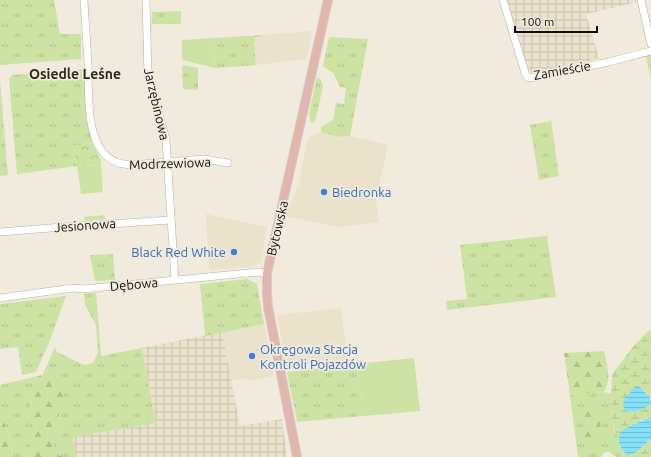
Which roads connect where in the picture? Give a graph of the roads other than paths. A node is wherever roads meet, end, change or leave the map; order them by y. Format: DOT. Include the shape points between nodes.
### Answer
graph roads {
  1 [pos="84,0"];
  2 [pos="146,0"];
  3 [pos="328,0"];
  4 [pos="503,0"];
  5 [pos="641,0"];
  6 [pos="651,44"];
  7 [pos="651,51"];
  8 [pos="168,162"];
  9 [pos="228,163"];
  10 [pos="171,220"];
  11 [pos="0,232"];
  12 [pos="267,273"];
  13 [pos="175,280"];
  14 [pos="0,298"];
  15 [pos="297,457"];
  1 -- 8 [label="street, Modrzewiowa" via="89,115 97,144 108,158 122,164"];
  2 -- 8 [label="street, Jarzębinowa" via="148,76 164,130"];
  3 -- 12 [label="main road, Bytowska"];
  4 -- 7 [label="street, Zamieście" via="526,76 530,78"];
  5 -- 6 [label="street"];
  8 -- 9 [label="street, Modrzewiowa" via="204,159"];
  8 -- 10 [label="street, Jarzębinowa"];
  10 -- 11 [label="street, Jesionowa"];
  10 -- 13 [label="street, Jarzębinowa"];
  12 -- 13 [label="street, Dębowa"];
  12 -- 15 [label="main road, Bytowska" via="268,307"];
  13 -- 14 [label="street, Dębowa" via="73,288"];
}
